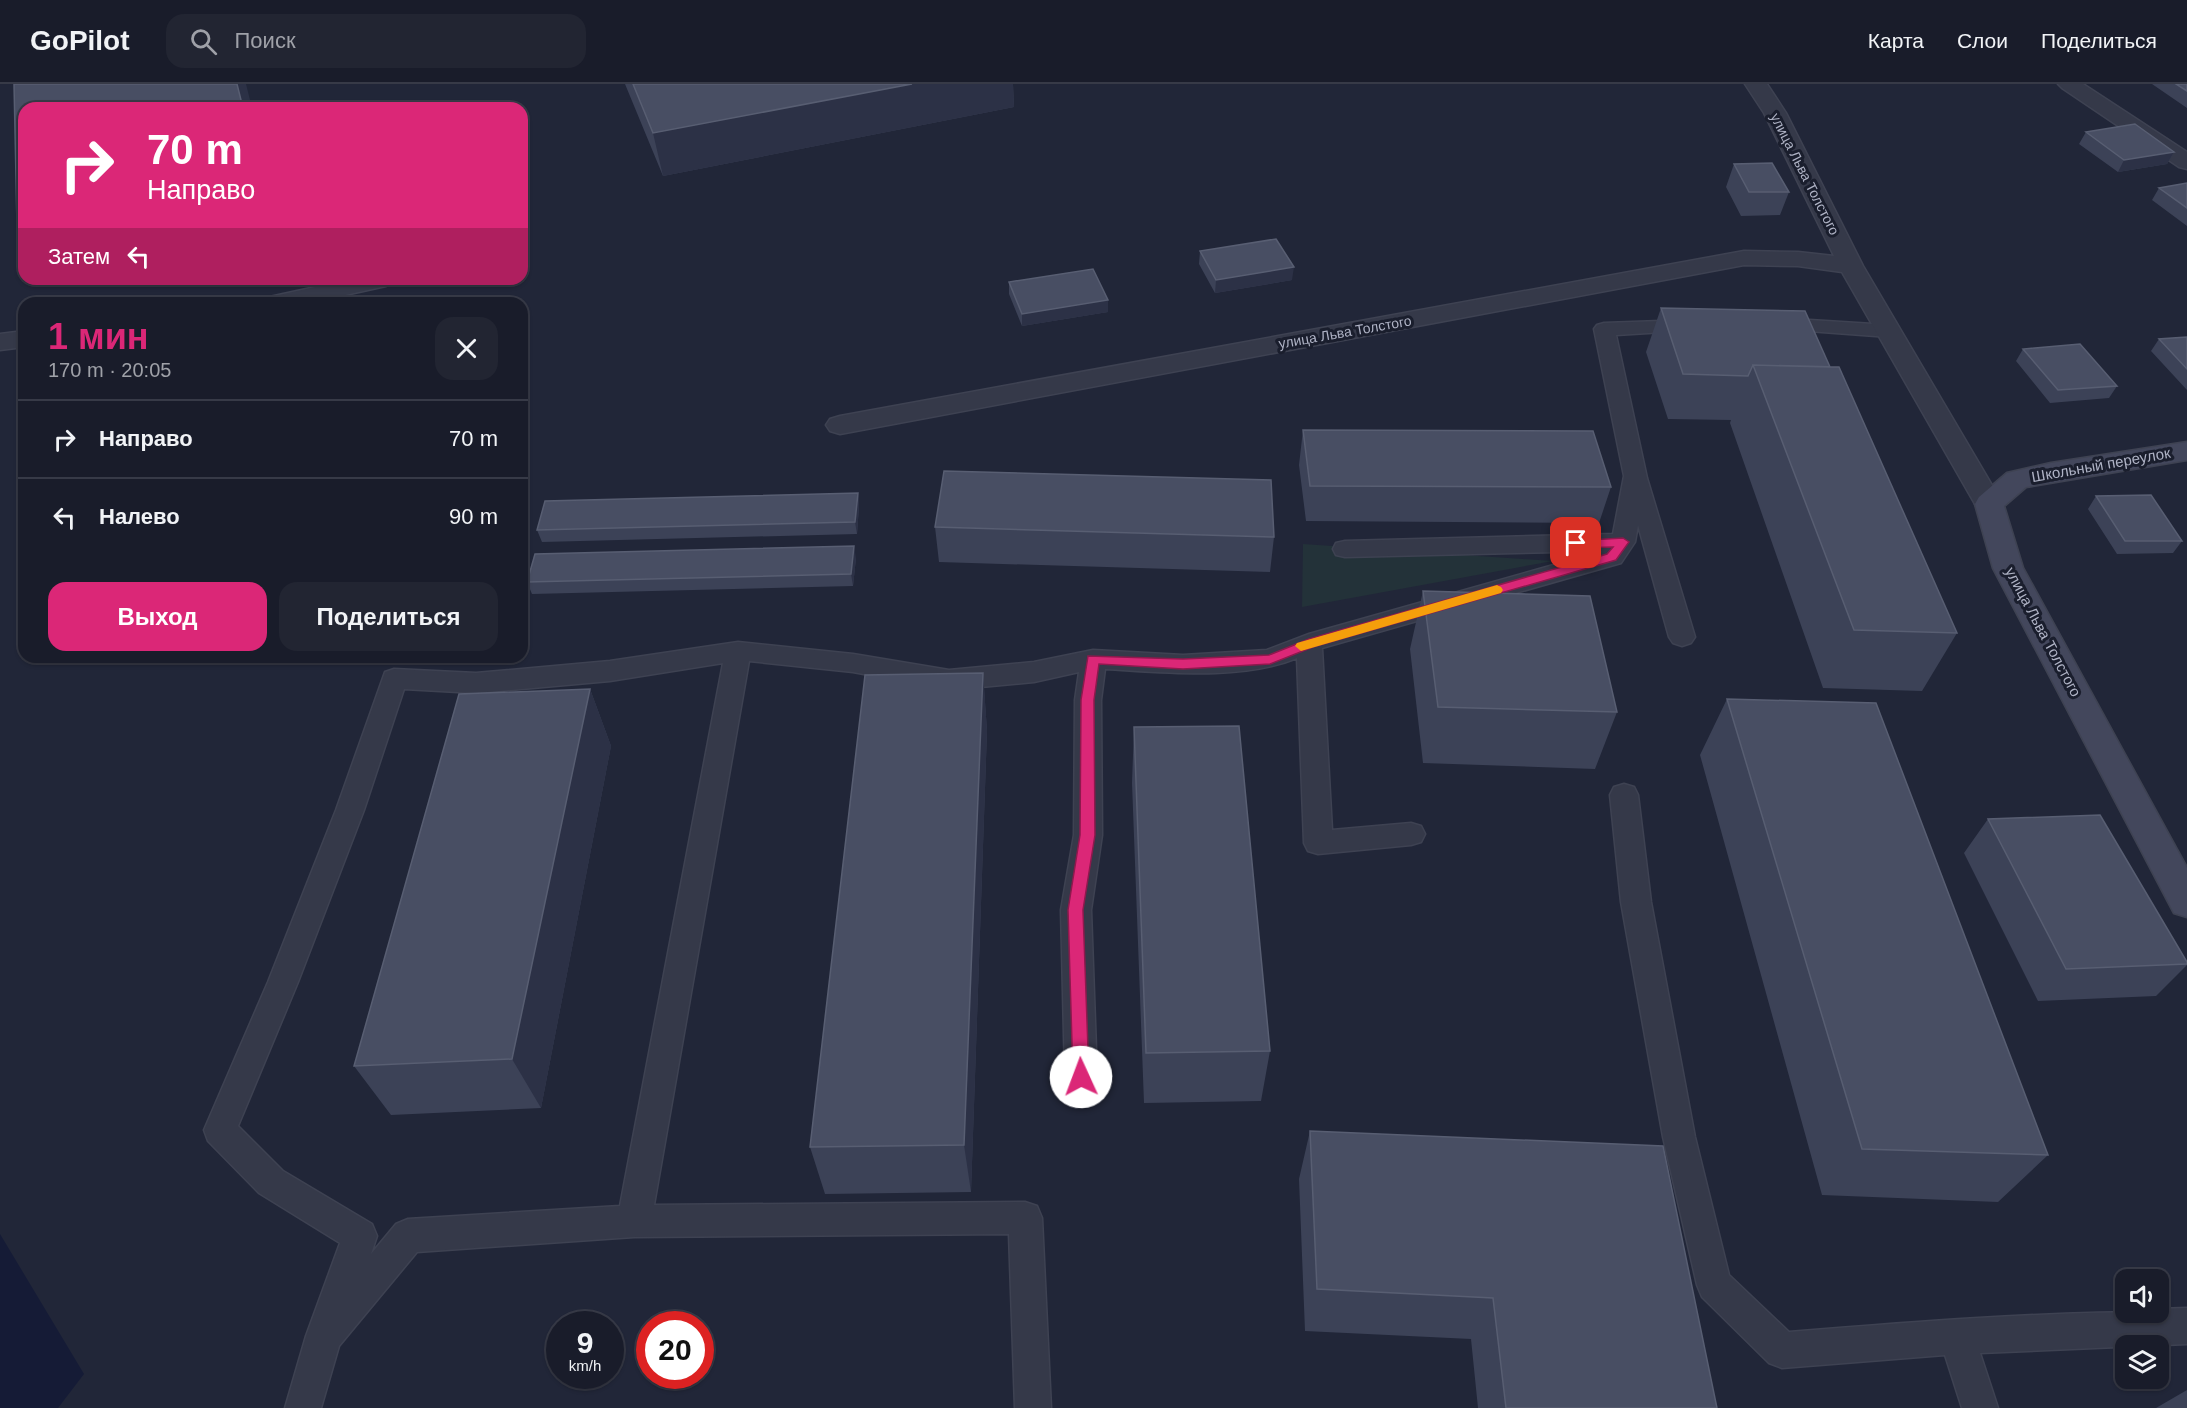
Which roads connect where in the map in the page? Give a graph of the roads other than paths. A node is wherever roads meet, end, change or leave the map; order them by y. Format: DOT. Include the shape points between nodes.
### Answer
graph roads {
  1 [pos="1756,84"];
  2 [pos="2069,84"];
  3 [pos="2187,162"];
  4 [pos="1851,266"];
  5 [pos="358,285"];
  6 [pos="302,297"];
  7 [pos="1752,323"];
  8 [pos="1718,325"];
  9 [pos="1889,331"];
  10 [pos="18,340"];
  11 [pos="0,342"];
  12 [pos="840,425"];
  13 [pos="2187,451"];
  14 [pos="1636,476"];
  15 [pos="1989,504"];
  16 [pos="1623,542"];
  17 [pos="1346,549"];
  18 [pos="1682,638"];
  19 [pos="1309,643"];
  20 [pos="738,651"];
  21 [pos="1093,659"];
  22 [pos="1624,795"];
  23 [pos="1411,834"];
  24 [pos="2187,902"];
  25 [pos="1081,1077"];
  26 [pos="634,1221"];
  27 [pos="2187,1326"];
  28 [pos="324,1336"];
  29 [pos="1958,1336"];
  30 [pos="303,1408"];
  31 [pos="1033,1408"];
  32 [pos="1980,1408"];
  1 -- 4 [label="street, улица Льва Толстого" via="1775,113"];
  2 -- 3 [label="street"];
  4 -- 9 [label="street, улица Льва Толстого"];
  4 -- 12 [label="street, улица Льва Толстого" via="1798,259 1744,258"];
  5 -- 6 [label="street"];
  7 -- 9 [label="lane"];
  8 -- 14 [label="lane" via="1604,329"];
  9 -- 15 [label="street, улица Льва Толстого"];
  10 -- 11 [label="street"];
  13 -- 15 [label="street, Школьный переулок" via="2017,480"];
  14 -- 16 [label="lane"];
  14 -- 18 [label="lane"];
  15 -- 24 [label="street, улица Льва Толстого" via="2008,568"];
  16 -- 17 [label="lane"];
  16 -- 19 [label="lane" via="1612,557"];
  19 -- 21 [label="lane" via="1270,659 1183,664"];
  19 -- 23 [label="lane" via="1318,843"];
  20 -- 21 [label="lane" via="853,663 949,680 1034,672"];
  20 -- 26 [label="lane"];
  20 -- 28 [label="lane" via="610,671 476,683 394,679 350,810 220,1130 271,1182 360,1236"];
  21 -- 25 [label="lane" via="1088,700 1088,835 1076,910"];
  22 -- 29 [label="lane" via="1636,902 1677,1125 1714,1285 1782,1350"];
  26 -- 28 [label="lane" via="408,1236"];
  26 -- 31 [label="lane" via="1025,1218"];
  27 -- 29 [label="lane"];
  28 -- 30 [label="lane"];
  29 -- 32 [label="lane"];
}
